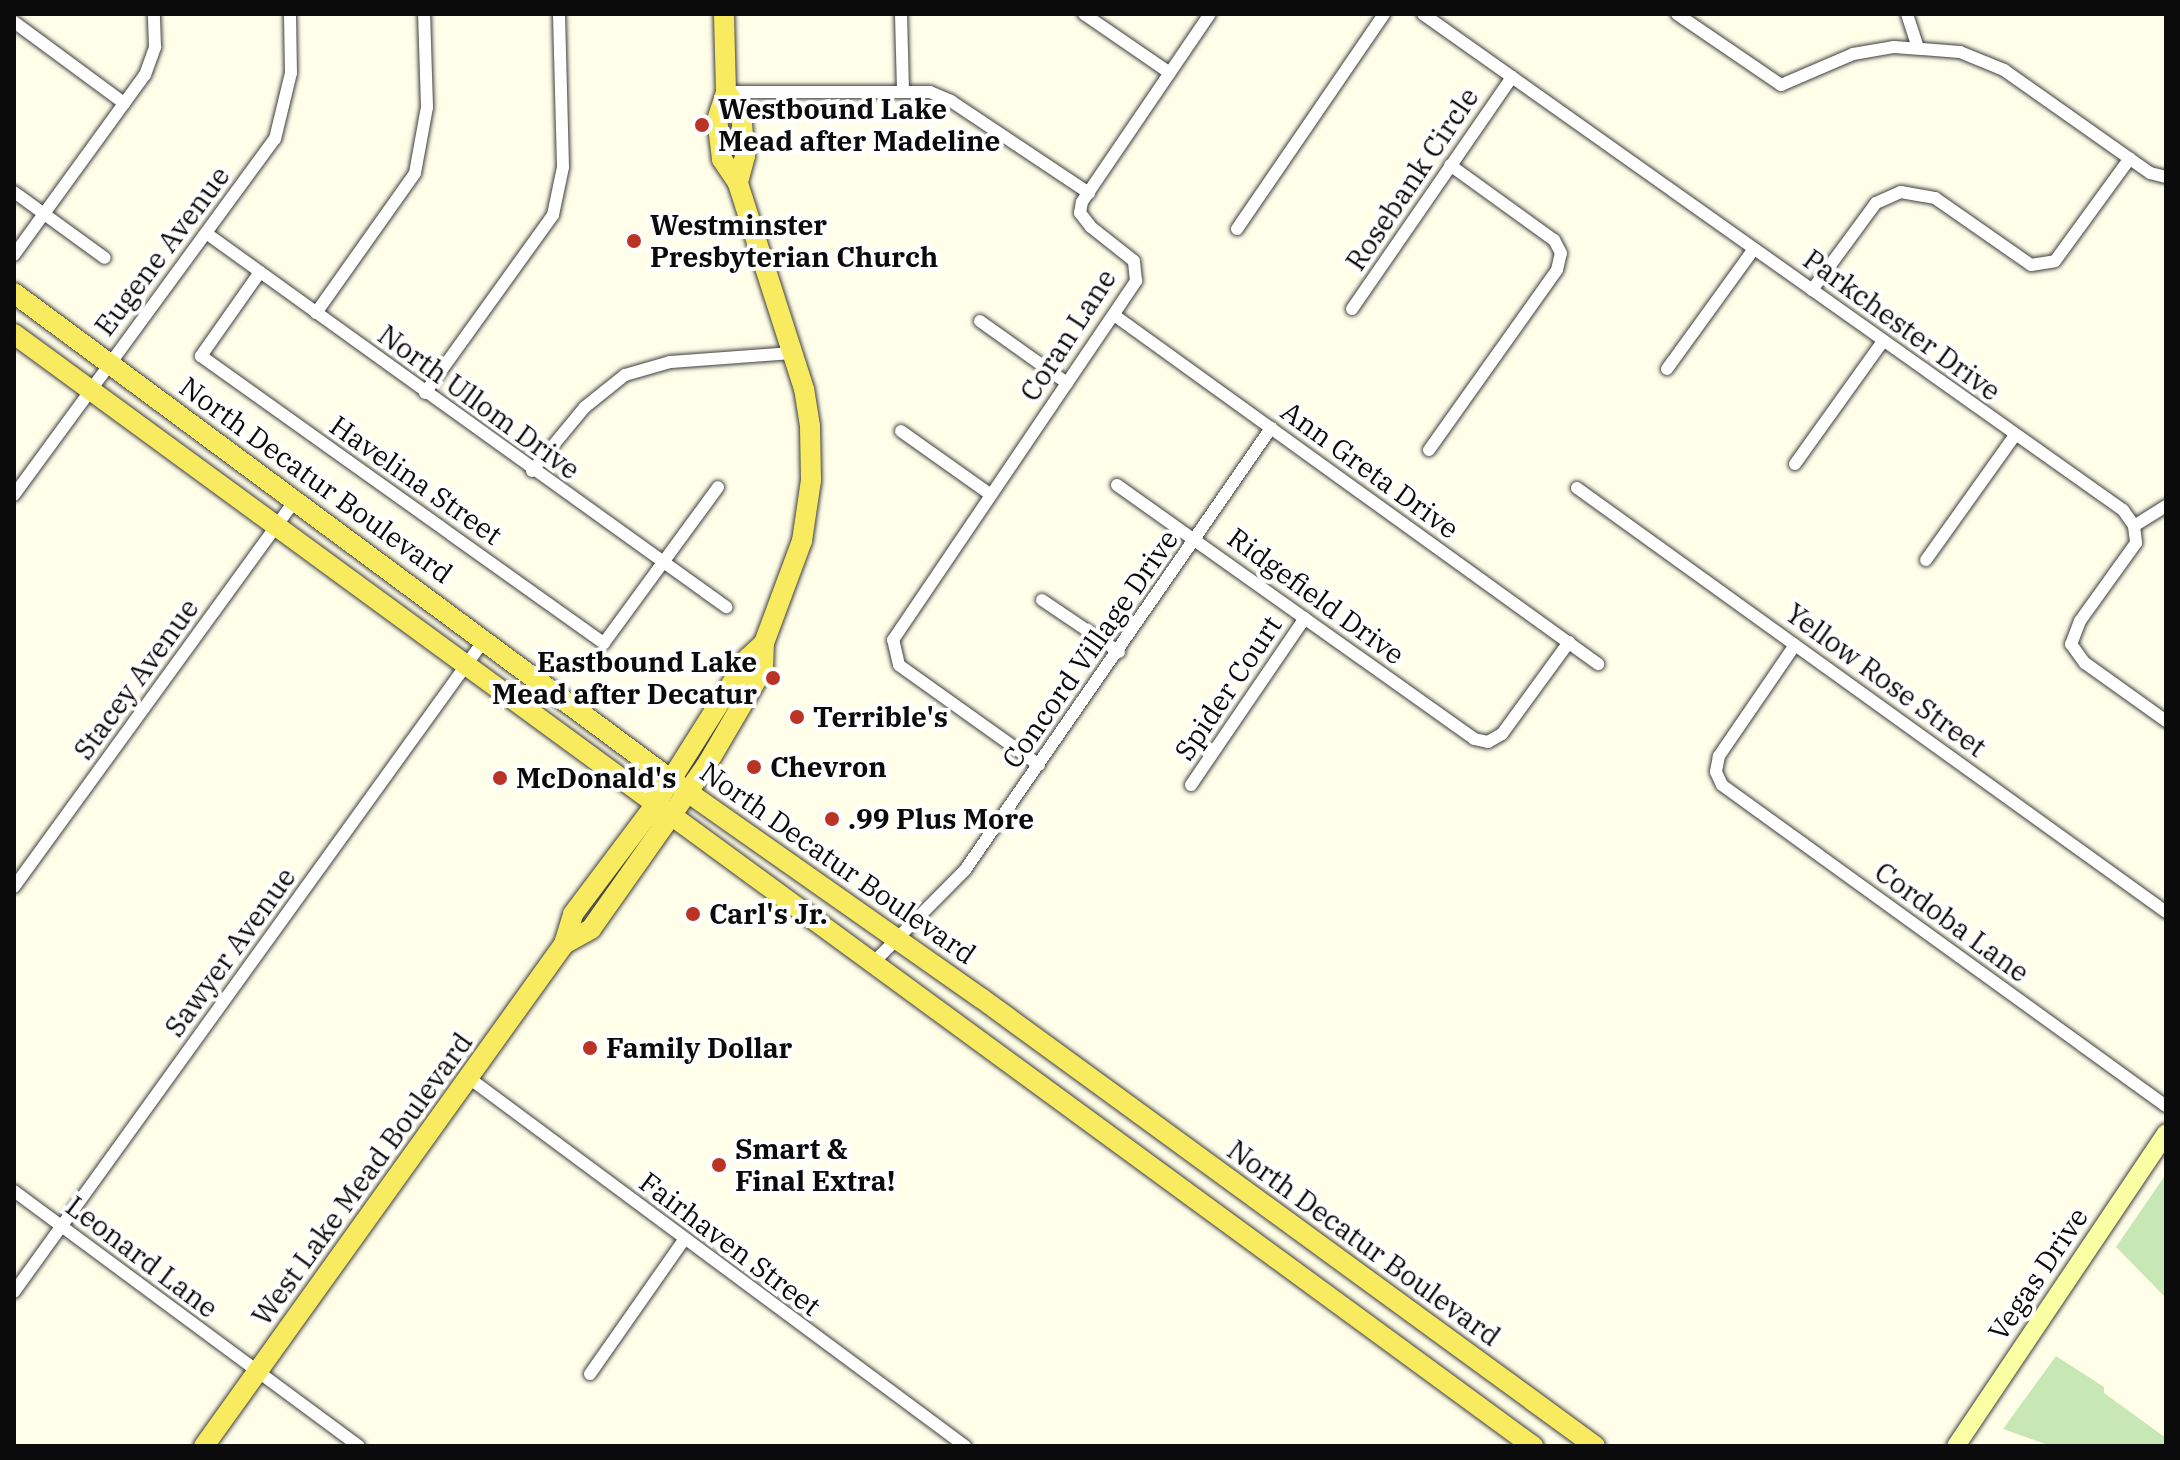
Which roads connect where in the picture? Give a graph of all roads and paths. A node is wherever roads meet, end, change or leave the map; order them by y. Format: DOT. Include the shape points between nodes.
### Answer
graph roads {
  1 [pos="154,14"];
  2 [pos="290,14"];
  3 [pos="424,14"];
  4 [pos="559,14"];
  5 [pos="724,14"];
  6 [pos="901,14"];
  7 [pos="1084,14"];
  8 [pos="1210,14"];
  9 [pos="1384,14"];
  10 [pos="1423,14"];
  11 [pos="1677,14"];
  12 [pos="1907,14"];
  13 [pos="14,22"];
  14 [pos="1918,47"];
  15 [pos="1170,73"];
  16 [pos="1512,77"];
  17 [pos="903,88"];
  18 [pos="726,92"];
  19 [pos="124,103"];
  20 [pos="2130,158"];
  21 [pos="1450,165"];
  22 [pos="2166,177"];
  23 [pos="14,192"];
  24 [pos="1089,193"];
  25 [pos="43,214"];
  26 [pos="1237,229"];
  27 [pos="206,233"];
  28 [pos="1754,249"];
  29 [pos="14,255"];
  30 [pos="105,258"];
  31 [pos="260,272"];
  32 [pos="1812,290"];
  33 [pos="14,293"];
  34 [pos="1352,309"];
  35 [pos="316,313"];
  36 [pos="1114,315"];
  37 [pos="980,321"];
  38 [pos="14,334"];
  39 [pos="1883,341"];
  40 [pos="793,353"];
  41 [pos="109,362"];
  42 [pos="1667,369"];
  43 [pos="1067,383"];
  44 [pos="89,388"];
  45 [pos="425,393"];
  46 [pos="1271,428"];
  47 [pos="901,431"];
  48 [pos="2015,435"];
  49 [pos="1429,450"];
  50 [pos="1795,464"];
  51 [pos="532,471"];
  52 [pos="1117,485"];
  53 [pos="718,487"];
  54 [pos="1577,488"];
  55 [pos="14,495"];
  56 [pos="991,495"];
  57 [pos="296,499"];
  58 [pos="2166,506"];
  59 [pos="278,525"];
  60 [pos="2134,526"];
  61 [pos="1195,540"];
  62 [pos="1926,560"];
  63 [pos="665,562"];
  64 [pos="1042,600"];
  65 [pos="726,607"];
  66 [pos="1305,618"];
  67 [pos="485,639"];
  68 [pos="1569,642"];
  69 [pos="764,643"];
  70 [pos="1795,645"];
  71 [pos="1119,652"];
  72 [pos="467,663"];
  73 [pos="1598,664"];
  74 [pos="2166,721"];
  75 [pos="1039,765"];
  76 [pos="672,780"];
  77 [pos="1191,785"];
  78 [pos="689,793"];
  79 [pos="655,805"];
  80 [pos="672,817"];
  81 [pos="14,887"];
  82 [pos="2166,912"];
  83 [pos="897,939"];
  84 [pos="564,944"];
  85 [pos="875,961"];
  86 [pos="469,1078"];
  87 [pos="1114,1094"];
  88 [pos="2166,1106"];
  89 [pos="1093,1123"];
  90 [pos="2166,1133"];
  91 [pos="14,1191"];
  92 [pos="62,1226"];
  93 [pos="684,1240"];
  94 [pos="1337,1259"];
  95 [pos="1319,1286"];
  96 [pos="14,1292"];
  97 [pos="257,1373"];
  98 [pos="590,1374"];
  99 [pos="204,1446"];
  100 [pos="359,1446"];
  101 [pos="965,1446"];
  102 [pos="1533,1446"];
  103 [pos="1595,1446"];
  104 [pos="1956,1446"];
  1 -- 19 [label="street" via="155,47 145,75"];
  2 -- 27 [label="street, Eugene Avenue" via="291,73 283,122"];
  3 -- 35 [label="street" via="427,107 415,173"];
  4 -- 45 [label="street" via="563,167 553,215"];
  5 -- 18 [label="main road, West Lake Mead Boulevard"];
  6 -- 17 [label="street"];
  7 -- 15 [label="street"];
  8 -- 15 [label="street"];
  9 -- 26 [label="street"];
  10 -- 16 [label="street, Parkchester Drive"];
  11 -- 14 [label="street" via="1781,85 1853,54"];
  12 -- 14 [label="street"];
  13 -- 19 [label="street"];
  14 -- 20 [label="street" via="1960,52 2004,70"];
  15 -- 24 [label="street"];
  16 -- 21 [label="street, Rosebank Circle"];
  16 -- 28 [label="street, Parkchester Drive"];
  17 -- 18 [label="street"];
  17 -- 24 [label="street" via="951,101"];
  18 -- 40 [label="main road, West Lake Mead Boulevard" via="741,113 745,156 738,183"];
  19 -- 25 [label="street"];
  20 -- 22 [label="street"];
  20 -- 32 [label="street" via="2055,261 2031,265 1935,198 1901,192 1876,203"];
  21 -- 34 [label="street, Rosebank Circle"];
  21 -- 49 [label="street" via="1554,240 1561,253 1557,270"];
  23 -- 25 [label="street"];
  24 -- 36 [label="street, Coran Lane" via="1080,213 1134,261 1138,271"];
  25 -- 29 [label="street"];
  25 -- 30 [label="street"];
  27 -- 31 [label="street, North Ullom Drive"];
  27 -- 41 [label="street, Eugene Avenue"];
  28 -- 32 [label="street, Parkchester Drive"];
  28 -- 42 [label="street"];
  31 -- 35 [label="street, North Ullom Drive"];
  31 -- 63 [label="street, Havelina Street" via="201,356 604,643"];
  32 -- 39 [label="street, Parkchester Drive"];
  33 -- 41 [label="main road, North Decatur Boulevard"];
  35 -- 45 [label="street, North Ullom Drive"];
  36 -- 43 [label="street, Coran Lane"];
  36 -- 46 [label="street, Ann Greta Drive"];
  37 -- 43 [label="street"];
  38 -- 44 [label="main road, North Decatur Boulevard"];
  39 -- 48 [label="street, Parkchester Drive"];
  39 -- 50 [label="street"];
  40 -- 51 [label="street" via="670,362 625,375 585,407"];
  40 -- 69 [label="main road, West Lake Mead Boulevard" via="810,426 811,480 792,575"];
  41 -- 44 [label="street, Eugene Avenue"];
  41 -- 57 [label="main road, North Decatur Boulevard"];
  43 -- 56 [label="street, Coran Lane"];
  44 -- 55 [label="street, Eugene Avenue"];
  44 -- 59 [label="main road, North Decatur Boulevard"];
  45 -- 51 [label="street, North Ullom Drive"];
  46 -- 61 [label="street, Concord Village Drive"];
  46 -- 68 [label="street, Ann Greta Drive"];
  47 -- 56 [label="street"];
  48 -- 60 [label="street, Parkchester Drive" via="2123,510"];
  48 -- 62 [label="street"];
  51 -- 63 [label="street, North Ullom Drive"];
  52 -- 61 [label="street, Ridgefield Drive"];
  53 -- 63 [label="street"];
  54 -- 70 [label="street, Yellow Rose Street"];
  56 -- 75 [label="street, Coran Lane" via="893,640 893,653 899,665"];
  57 -- 59 [label="street, Stacey Avenue"];
  57 -- 67 [label="main road, North Decatur Boulevard"];
  58 -- 60 [label="street"];
  59 -- 72 [label="main road, North Decatur Boulevard"];
  59 -- 81 [label="street, Stacey Avenue"];
  60 -- 74 [label="street" via="2136,543 2080,621 2071,644 2085,663"];
  61 -- 66 [label="street, Ridgefield Drive"];
  61 -- 71 [label="street, Concord Village Drive"];
  63 -- 65 [label="street, North Ullom Drive"];
  64 -- 71 [label="street"];
  66 -- 68 [label="street, Ridgefield Drive" via="1474,739 1488,742 1502,734"];
  66 -- 77 [label="street, Spider Court"];
  67 -- 72 [label="street, Sawyer Avenue"];
  67 -- 76 [label="main road, North Decatur Boulevard"];
  68 -- 73 [label="street, Ann Greta Drive"];
  69 -- 76 [label="main road, West Lake Mead Boulevard" via="748,658"];
  69 -- 78 [label="main road, West Lake Mead Boulevard" via="763,669"];
  70 -- 82 [label="street, Yellow Rose Street"];
  70 -- 88 [label="street, Cordoba Lane" via="1719,756 1716,772 1722,785"];
  71 -- 75 [label="street, Concord Village Drive"];
  72 -- 79 [label="main road, North Decatur Boulevard"];
  72 -- 92 [label="street, Sawyer Avenue"];
  75 -- 83 [label="street, Concord Village Drive" via="965,870"];
  76 -- 78 [label="main road, North Decatur Boulevard"];
  76 -- 79 [label="main road, West Lake Mead Boulevard"];
  78 -- 80 [label="main road, West Lake Mead Boulevard"];
  78 -- 83 [label="main road, North Decatur Boulevard"];
  79 -- 80 [label="main road, North Decatur Boulevard"];
  79 -- 84 [label="main road, West Lake Mead Boulevard" via="573,914"];
  80 -- 84 [label="main road, West Lake Mead Boulevard" via="591,929"];
  80 -- 85 [label="main road, North Decatur Boulevard"];
  83 -- 85 [label="street, Concord Village Drive"];
  83 -- 87 [label="main road, North Decatur Boulevard"];
  84 -- 86 [label="main road, West Lake Mead Boulevard"];
  85 -- 89 [label="main road, North Decatur Boulevard"];
  86 -- 93 [label="street, Fairhaven Street"];
  86 -- 97 [label="main road, West Lake Mead Boulevard"];
  87 -- 89 [label="main road"];
  87 -- 94 [label="main road, North Decatur Boulevard"];
  89 -- 95 [label="main road, North Decatur Boulevard"];
  90 -- 104 [label="main road, Vegas Drive"];
  91 -- 92 [label="street, Leonard Lane"];
  92 -- 96 [label="street, Sawyer Avenue"];
  92 -- 97 [label="street, Leonard Lane"];
  93 -- 98 [label="street"];
  93 -- 101 [label="street, Fairhaven Street"];
  94 -- 95 [label="main road"];
  94 -- 103 [label="main road, North Decatur Boulevard"];
  95 -- 102 [label="main road, North Decatur Boulevard"];
  97 -- 99 [label="main road, West Lake Mead Boulevard"];
  97 -- 100 [label="street, Leonard Lane"];
}
